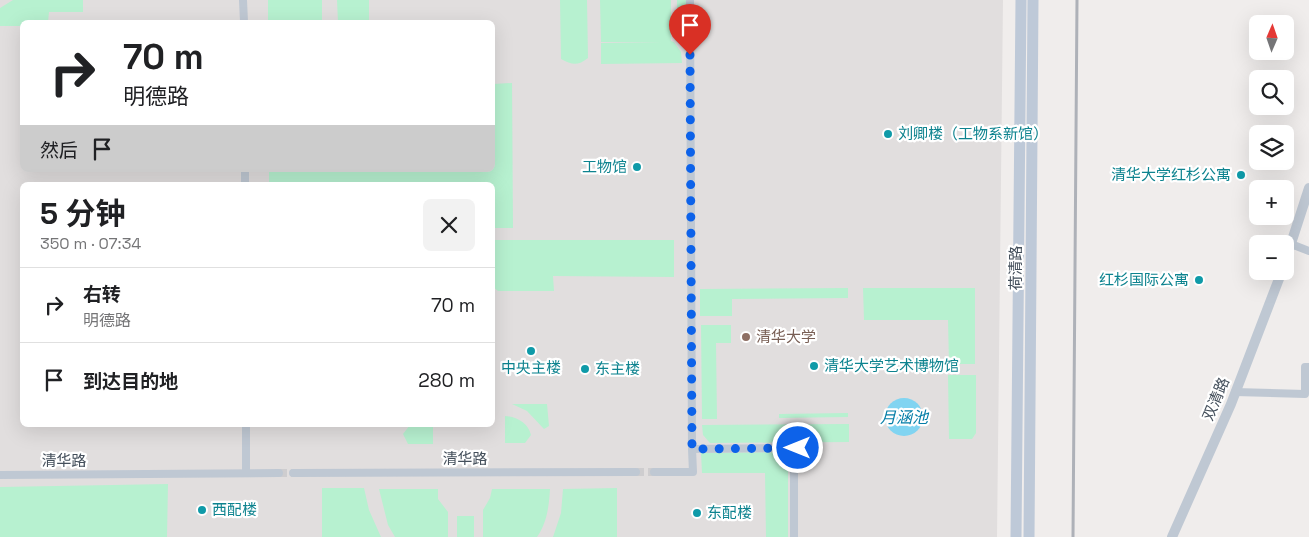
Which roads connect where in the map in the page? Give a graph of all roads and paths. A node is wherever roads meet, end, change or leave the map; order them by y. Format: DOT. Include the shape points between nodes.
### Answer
graph roads {
  1 [pos="243,0"];
  2 [pos="690,0"];
  3 [pos="1021,0"];
  4 [pos="1033,0"];
  5 [pos="244,20"];
  6 [pos="1309,188"];
  7 [pos="1294,235"];
  8 [pos="1294,245"];
  9 [pos="1309,251"];
  10 [pos="1279,280"];
  11 [pos="1309,367"];
  12 [pos="1236,392"];
  13 [pos="246,427"];
  14 [pos="692,449"];
  15 [pos="636,472"];
  16 [pos="654,472"];
  17 [pos="246,473"];
  18 [pos="279,473"];
  19 [pos="293,473"];
  20 [pos="0,475"];
  21 [pos="794,537"];
  22 [pos="1016,537"];
  23 [pos="1029,537"];
  24 [pos="1172,537"];
  1 -- 5 [label="street"];
  2 -- 14 [label="street"];
  3 -- 22 [label="main road, 荷清路"];
  4 -- 23 [label="main road, 荷清路"];
  6 -- 7 [label="street"];
  8 -- 9 [label="street"];
  10 -- 12 [label="street, 双清路"];
  11 -- 12 [label="street" via="1305,367 1305,394"];
  12 -- 24 [label="street, 双清路"];
  13 -- 17 [label="street"];
  14 -- 16 [label="street" via="693,472"];
  14 -- 21 [label="street" via="796,448"];
  15 -- 19 [label="street, 清华路"];
  17 -- 18 [label="street, 清华路"];
  17 -- 20 [label="street, 清华路"];
}
